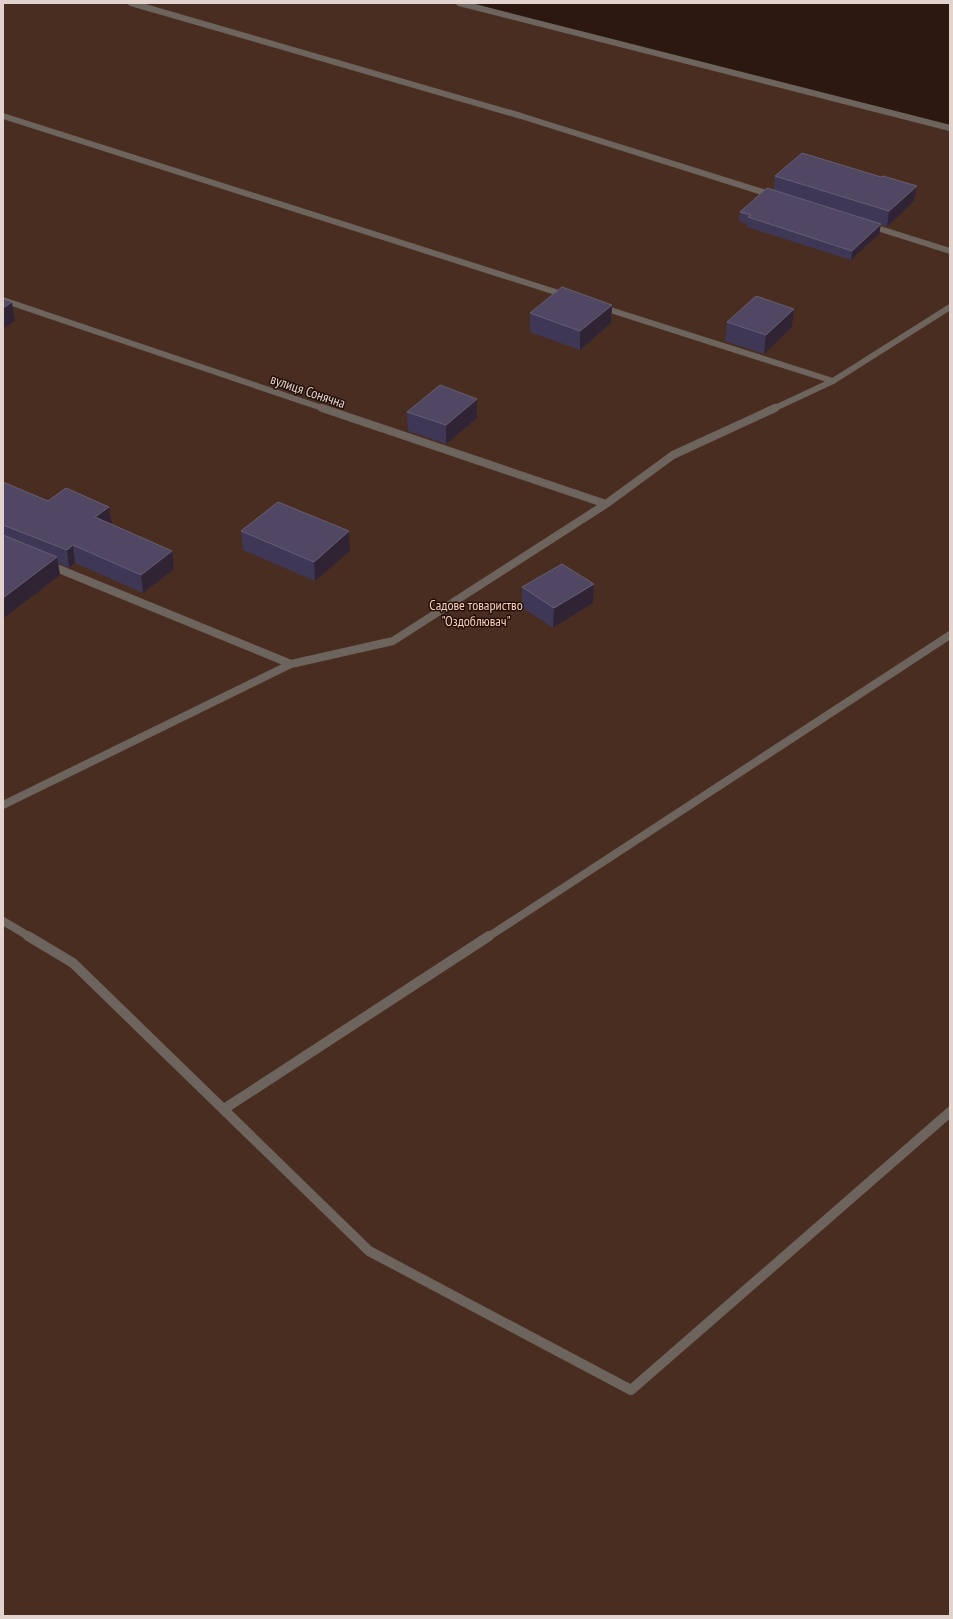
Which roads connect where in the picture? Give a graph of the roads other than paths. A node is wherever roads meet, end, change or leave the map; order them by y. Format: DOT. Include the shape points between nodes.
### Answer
graph roads {
  1 [pos="131,3"];
  2 [pos="459,3"];
  3 [pos="3,116"];
  4 [pos="950,128"];
  5 [pos="777,197"];
  6 [pos="867,225"];
  7 [pos="950,251"];
  8 [pos="574,298"];
  9 [pos="3,300"];
  10 [pos="597,305"];
  11 [pos="950,307"];
  12 [pos="832,381"];
  13 [pos="606,504"];
  14 [pos="40,561"];
  15 [pos="950,635"];
  16 [pos="290,664"];
  17 [pos="3,805"];
  18 [pos="3,921"];
  19 [pos="224,1109"];
  20 [pos="950,1112"];
  1 -- 5 [label="street" via="521,116"];
  2 -- 4 [label="street"];
  3 -- 8 [label="street"];
  6 -- 7 [label="street"];
  9 -- 13 [label="street, вулиця Сонячна"];
  10 -- 12 [label="street"];
  11 -- 12 [label="street"];
  12 -- 13 [label="street" via="673,455"];
  13 -- 16 [label="street" via="393,641"];
  14 -- 16 [label="street"];
  15 -- 19 [label="street"];
  16 -- 17 [label="street"];
  18 -- 19 [label="street" via="73,963"];
  19 -- 20 [label="street" via="369,1251 631,1390"];
}
